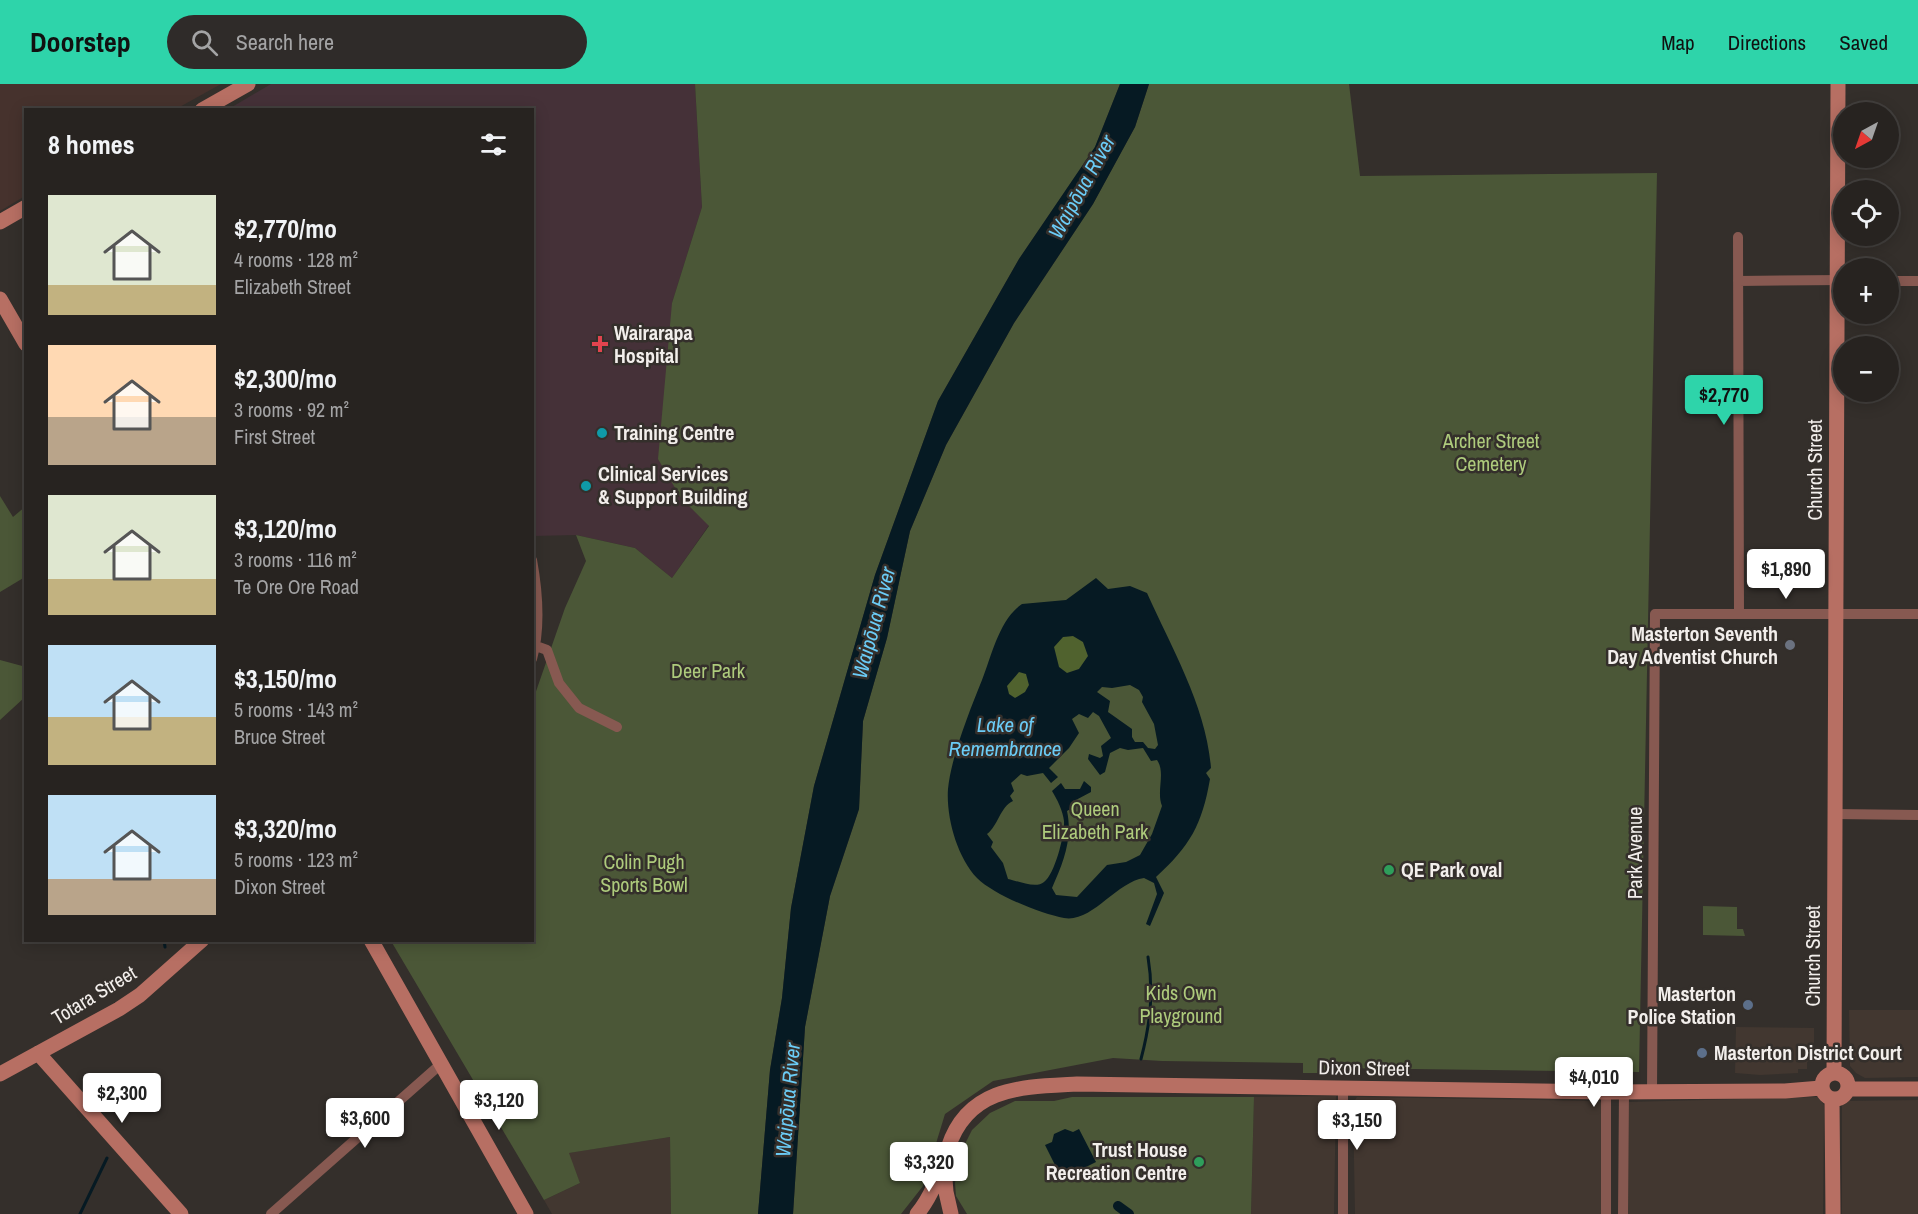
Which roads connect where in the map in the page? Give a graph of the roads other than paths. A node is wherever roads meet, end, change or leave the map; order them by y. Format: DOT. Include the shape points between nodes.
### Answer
graph roads {
  1 [pos="248,84"];
  2 [pos="1838,84"];
  3 [pos="206,108"];
  4 [pos="24,208"];
  5 [pos="0,222"];
  6 [pos="1738,237"];
  7 [pos="1840,258"];
  8 [pos="1833,280"];
  9 [pos="1899,280"];
  10 [pos="1738,281"];
  11 [pos="1918,281"];
  12 [pos="0,299"];
  13 [pos="1839,324"];
  14 [pos="24,341"];
  15 [pos="534,572"];
  16 [pos="1739,614"];
  17 [pos="1835,614"];
  18 [pos="1918,614"];
  19 [pos="536,646"];
  20 [pos="534,652"];
  21 [pos="617,727"];
  22 [pos="1834,814"];
  23 [pos="1918,815"];
  24 [pos="200,942"];
  25 [pos="372,942"];
  26 [pos="38,1053"];
  27 [pos="442,1063"];
  28 [pos="1834,1073"];
  29 [pos="0,1074"];
  30 [pos="1821,1088"];
  31 [pos="1343,1089"];
  32 [pos="1848,1089"];
  33 [pos="1918,1089"];
  34 [pos="1624,1091"];
  35 [pos="1606,1092"];
  36 [pos="1652,1092"];
  37 [pos="1833,1099"];
  38 [pos="944,1163"];
  39 [pos="181,1214"];
  40 [pos="271,1214"];
  41 [pos="526,1214"];
  42 [pos="917,1214"];
  43 [pos="951,1214"];
  44 [pos="1343,1214"];
  45 [pos="1606,1214"];
  46 [pos="1623,1214"];
  47 [pos="1833,1214"];
  1 -- 3 [label="street"];
  2 -- 7 [label="street, Church Street"];
  4 -- 5 [label="street"];
  6 -- 10 [label="street"];
  8 -- 10 [label="street"];
  9 -- 11 [label="street"];
  10 -- 16 [label="street"];
  12 -- 14 [label="street"];
  13 -- 17 [label="street, Church Street"];
  15 -- 19 [label="street" via="538,597"];
  16 -- 17 [label="street"];
  16 -- 36 [label="street, Park Avenue" via="1655,614"];
  17 -- 18 [label="street"];
  17 -- 22 [label="street, Church Street"];
  19 -- 20 [label="street"];
  19 -- 21 [label="street" via="547,650 559,683 579,708"];
  22 -- 23 [label="street"];
  22 -- 28 [label="street, Church Street"];
  24 -- 26 [label="street, Totara Street" via="140,995"];
  25 -- 27 [label="street"];
  26 -- 29 [label="street, Totara Street"];
  26 -- 39 [label="street"];
  27 -- 40 [label="street"];
  27 -- 41 [label="street"];
  28 -- 30 [label="street" via="1825,1077"];
  28 -- 32 [label="street" via="1844,1077"];
  30 -- 36 [label="street, Dixon Street"];
  30 -- 37 [label="street"];
  31 -- 35 [label="street, Dixon Street"];
  31 -- 38 [label="street, Dixon Street" via="1077,1084 1014,1089 990,1097 964,1119"];
  31 -- 44 [label="street"];
  32 -- 33 [label="street"];
  32 -- 37 [label="street" via="1842,1097"];
  34 -- 35 [label="street, Dixon Street"];
  34 -- 36 [label="street, Dixon Street"];
  34 -- 46 [label="street"];
  35 -- 45 [label="street"];
  37 -- 47 [label="street"];
  38 -- 42 [label="street, Dixon Street" via="928,1201"];
  38 -- 43 [label="street, Dixon Street"];
}
